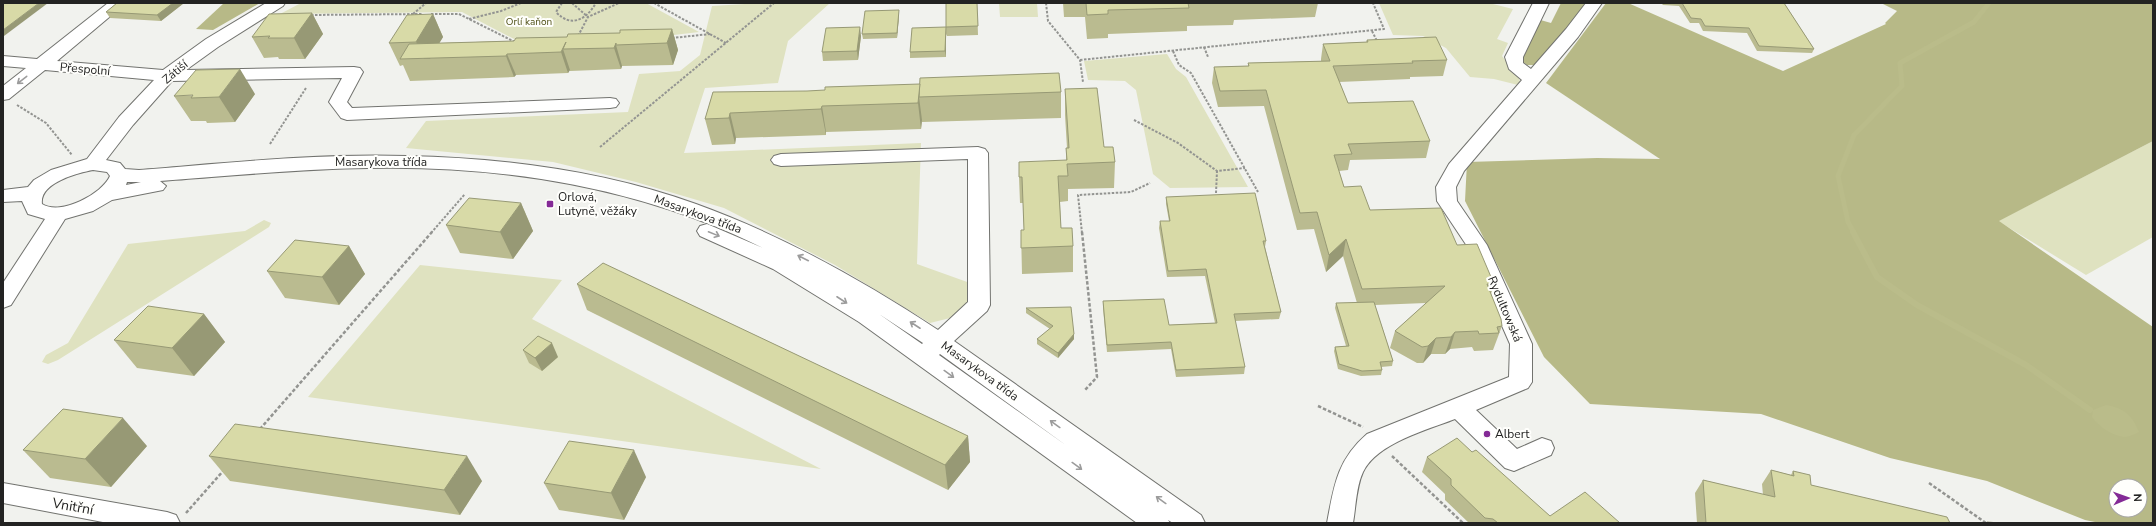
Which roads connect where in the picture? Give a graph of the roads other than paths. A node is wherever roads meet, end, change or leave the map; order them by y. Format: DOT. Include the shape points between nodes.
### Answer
graph roads {
  1 [pos="118,3"];
  2 [pos="277,3"];
  3 [pos="1594,3"];
  4 [pos="1536,4"];
  5 [pos="3,61"];
  6 [pos="42,65"];
  7 [pos="167,76"];
  8 [pos="1532,79"];
  9 [pos="6,97"];
  10 [pos="610,103"];
  11 [pos="781,160"];
  12 [pos="84,162"];
  13 [pos="120,175"];
  14 [pos="34,193"];
  15 [pos="107,194"];
  16 [pos="3,196"];
  17 [pos="59,213"];
  18 [pos="3,300"];
  19 [pos="932,349"];
  20 [pos="1458,407"];
  21 [pos="1542,448"];
  22 [pos="3,493"];
  23 [pos="175,520"];
  24 [pos="1157,523"];
  25 [pos="1192,523"];
  26 [pos="1340,523"];
  1 -- 6 [label="street"];
  2 -- 7 [label="street, Zátiší" via="212,42"];
  3 -- 8 [label="street, Rydultowská"];
  4 -- 8 [label="street" via="1514,56 1515,65"];
  5 -- 6 [label="street, Přespolní"];
  6 -- 7 [label="street, Přespolní"];
  6 -- 9 [label="street, one-way"];
  7 -- 10 [label="street, Přespolní" via="354,72 338,102 347,114"];
  7 -- 12 [label="street, Zátiší"];
  8 -- 20 [label="street, Rydultowská" via="1456,168 1446,187 1448,201 1477,245 1521,344 1520,382"];
  11 -- 19 [label="street" via="978,153 979,305"];
  12 -- 13 [label="street" via="112,167"];
  12 -- 14 [label="street" via="52,177"];
  13 -- 15 [label="street" via="118,182"];
  19 -- 13 [label="street, Masarykova třída, one-way" via="846,282 771,243 694,211 597,183 487,166 394,161 304,163 151,175"];
  14 -- 16 [label="street"];
  14 -- 17 [label="street" via="32,206 38,211"];
  15 -- 17 [label="street" via="84,207"];
  15 -- 19 [label="street, Masarykova třída, one-way" via="222,179 354,172 462,176 571,191 662,215 749,248"];
  17 -- 18 [label="street"];
  19 -- 24 [label="street, Masarykova třída, one-way"];
  25 -- 19 [label="street, Masarykova třída, one-way"];
  20 -- 21 [label="street" via="1514,461"];
  20 -- 26 [label="street, Rydultowská" via="1376,441 1362,452 1351,468"];
  22 -- 23 [label="street, Vnitřní"];
}
